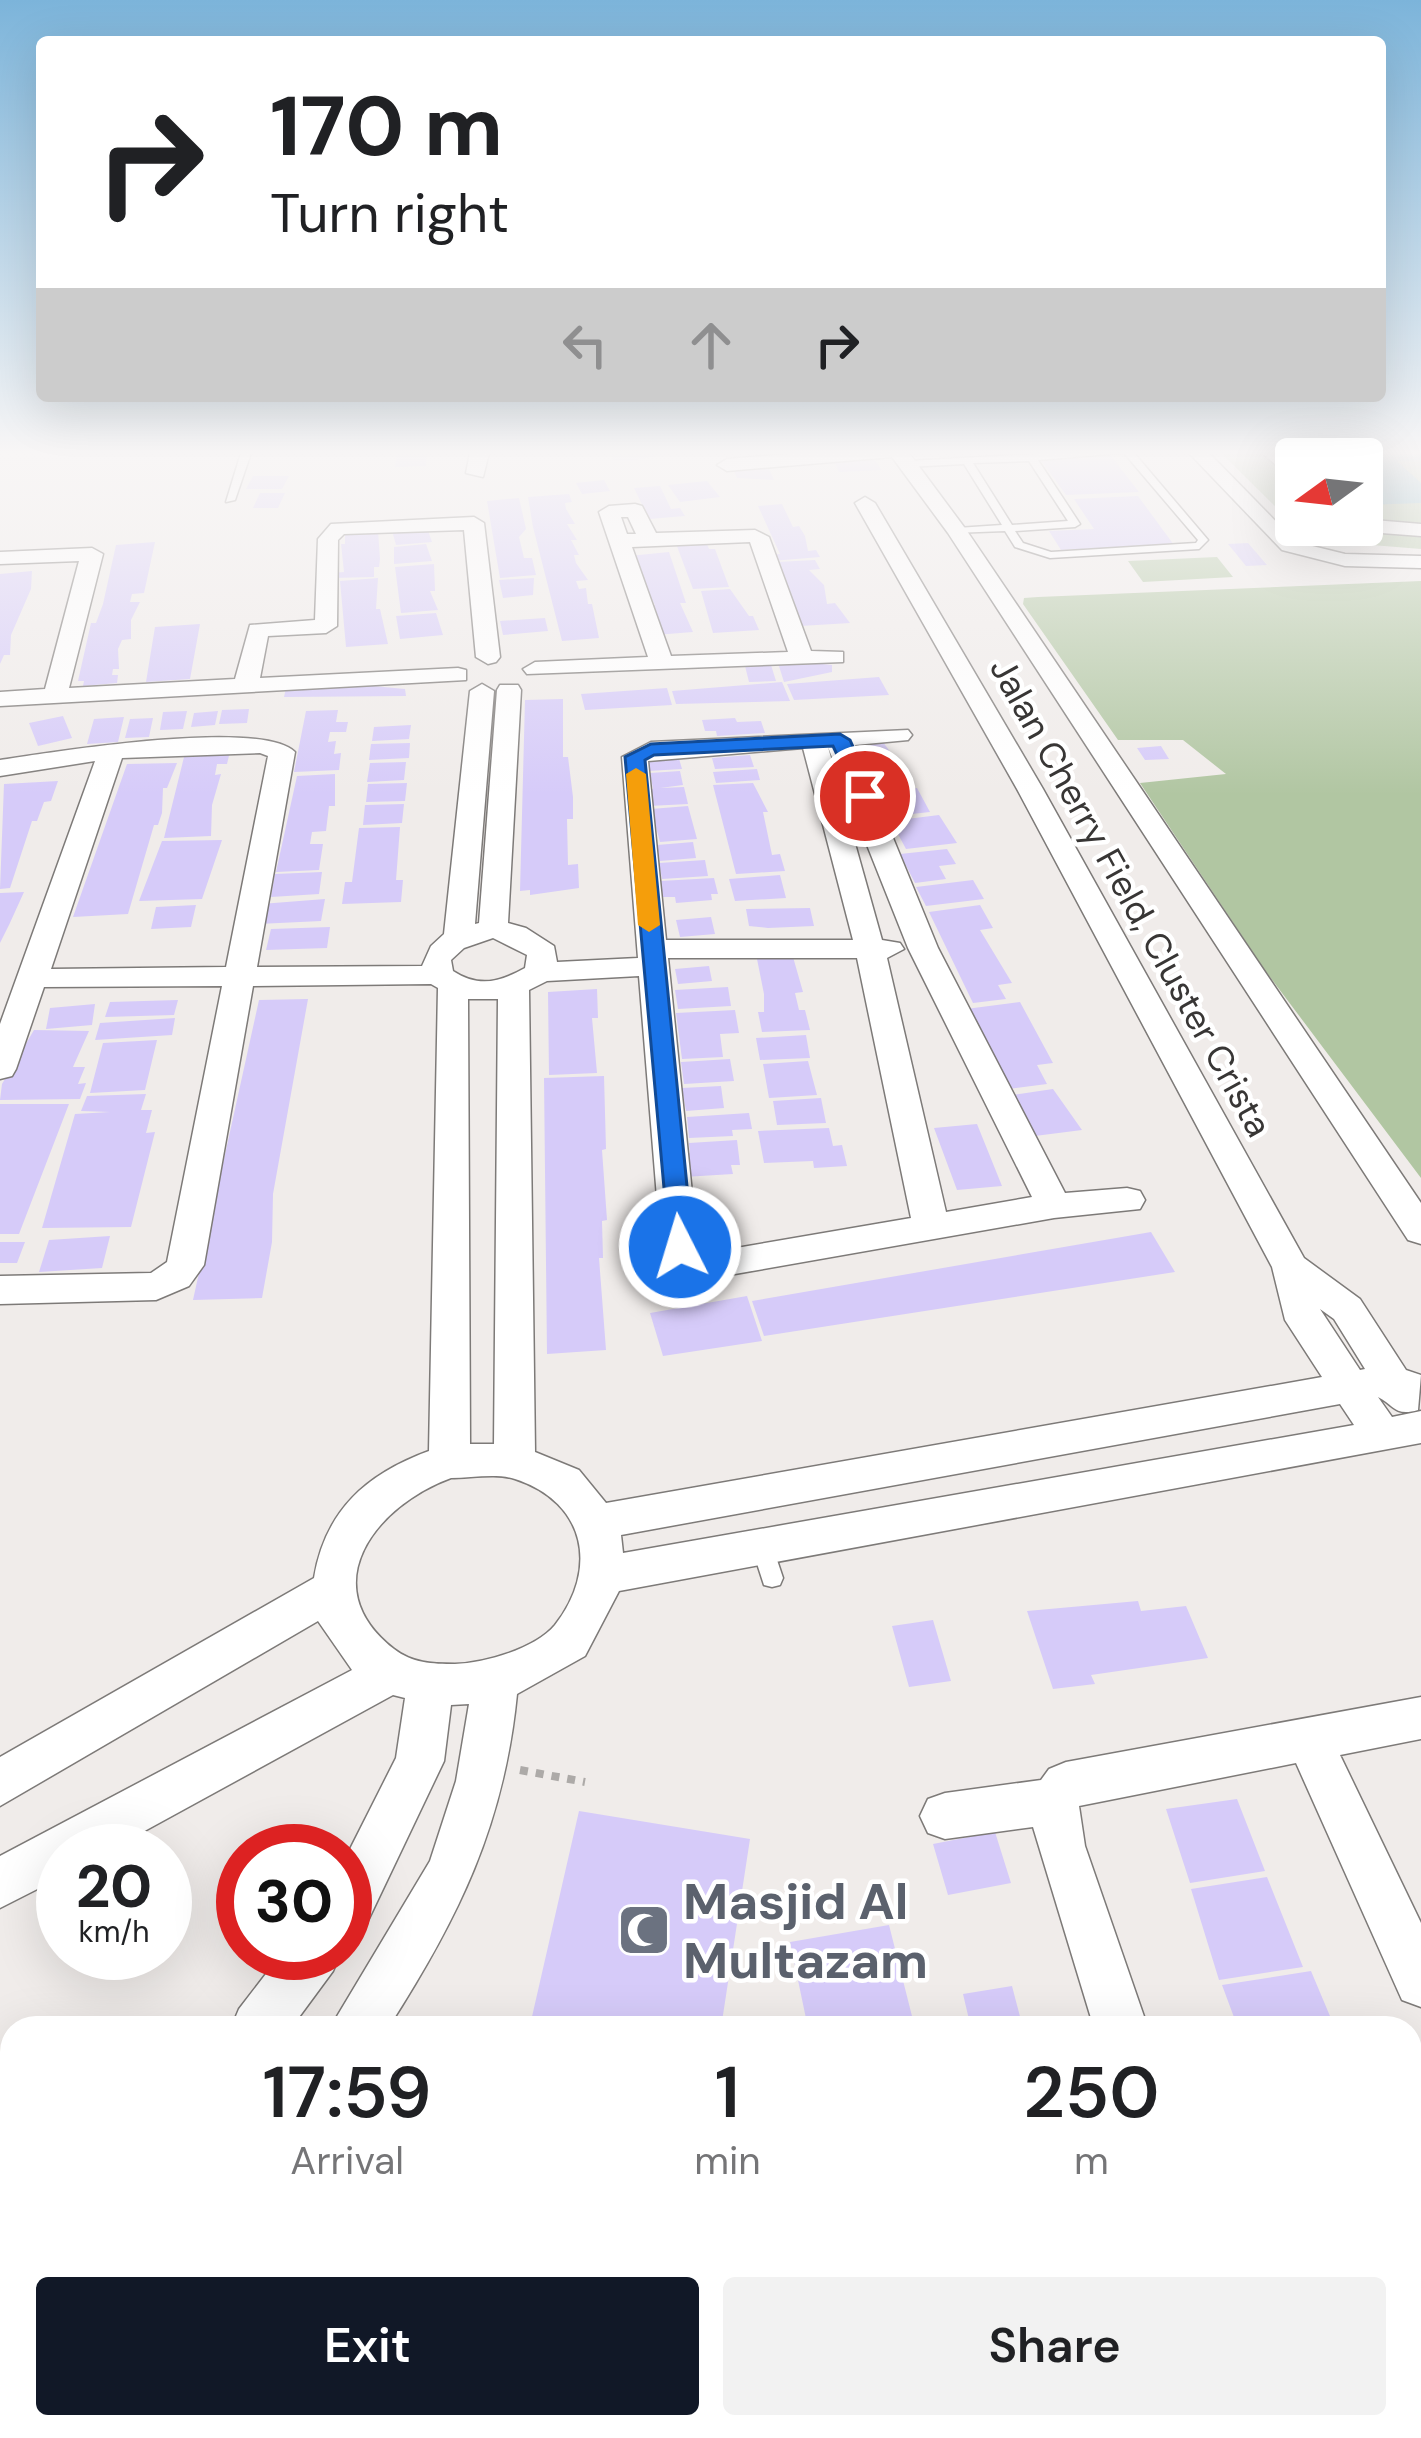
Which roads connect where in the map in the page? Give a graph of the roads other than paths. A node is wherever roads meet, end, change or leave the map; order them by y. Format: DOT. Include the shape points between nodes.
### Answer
graph roads {
  1 [pos="89,567"];
  2 [pos="327,567"];
  3 [pos="479,567"];
  4 [pos="629,567"];
  5 [pos="771,567"];
  6 [pos="902,567"];
  7 [pos="981,567"];
  8 [pos="325,653"];
  9 [pos="488,656"];
  10 [pos="801,656"];
  11 [pos="835,657"];
  12 [pos="662,664"];
  13 [pos="535,668"];
  14 [pos="483,685"];
  15 [pos="246,686"];
  16 [pos="55,697"];
  17 [pos="0,699"];
  18 [pos="899,735"];
  19 [pos="827,741"];
  20 [pos="112,751"];
  21 [pos="0,768"];
  22 [pos="493,929"];
  23 [pos="459,937"];
  24 [pos="923,948"];
  25 [pos="870,950"];
  26 [pos="654,953"];
  27 [pos="532,971"];
  28 [pos="239,975"];
  29 [pos="34,978"];
  30 [pos="446,981"];
  31 [pos="0,1069"];
  32 [pos="1126,1200"];
  33 [pos="1054,1206"];
  34 [pos="931,1227"];
  35 [pos="1421,1231"];
  36 [pos="1291,1267"];
  37 [pos="0,1290"];
  38 [pos="514,1359"];
  39 [pos="450,1363"];
  40 [pos="1406,1385"];
  41 [pos="1351,1388"];
  42 [pos="1408,1430"];
  43 [pos="514,1461"];
  44 [pos="449,1462"];
  45 [pos="597,1522"];
  46 [pos="605,1575"];
  47 [pos="334,1589"];
  48 [pos="410,1679"];
  49 [pos="495,1683"];
  50 [pos="1421,1718"];
  51 [pos="1310,1742"];
  52 [pos="0,1784"];
  53 [pos="1054,1802"];
  54 [pos="945,1816"];
  55 [pos="372,1858"];
  56 [pos="0,1883"];
  57 [pos="294,1980"];
  58 [pos="1421,1981"];
  59 [pos="267,2016"];
  60 [pos="364,2016"];
  61 [pos="1116,2016"];
  1 -- 16 [label="street"];
  2 -- 8 [label="street"];
  3 -- 9 [label="street"];
  4 -- 12 [label="street"];
  5 -- 10 [label="street"];
  6 -- 36 [label="street, Jalan Cherry Field, Cluster Crista"];
  7 -- 35 [label="street"];
  8 -- 14 [label="street"];
  8 -- 15 [label="street"];
  8 -- 15 [label="street" via="257,630"];
  9 -- 13 [label="street"];
  9 -- 14 [label="street" via="466,664"];
  10 -- 11 [label="street"];
  10 -- 12 [label="street"];
  12 -- 13 [label="street"];
  13 -- 14 [label="street" via="530,681"];
  14 -- 22 [label="street"];
  14 -- 23 [label="street"];
  15 -- 16 [label="street"];
  16 -- 17 [label="street"];
  18 -- 19 [label="street"];
  19 -- 24 [label="street"];
  19 -- 25 [label="street"];
  19 -- 26 [label="street" via="651,749 634,757"];
  20 -- 21 [label="street"];
  20 -- 28 [label="street" via="263,745 283,752"];
  20 -- 29 [label="street"];
  22 -- 23 [label="street"];
  22 -- 27 [label="street" via="516,934"];
  23 -- 30 [label="street" via="436,960"];
  24 -- 25 [label="street"];
  24 -- 33 [label="street"];
  25 -- 26 [label="street"];
  25 -- 34 [label="street"];
  26 -- 27 [label="street"];
  26 -- 34 [label="street" via="680,1247 691,1258 712,1265"];
  27 -- 30 [label="street" via="483,993"];
  27 -- 38 [label="street"];
  28 -- 29 [label="street"];
  28 -- 30 [label="street"];
  28 -- 37 [label="street" via="185,1265 176,1277 156,1286"];
  29 -- 31 [label="street"];
  30 -- 39 [label="street"];
  32 -- 33 [label="street"];
  33 -- 34 [label="street"];
  36 -- 40 [label="street" via="1347,1310"];
  36 -- 41 [label="street" via="1304,1320"];
  38 -- 39 [label="street"];
  38 -- 43 [label="street"];
  39 -- 44 [label="street"];
  40 -- 41 [label="street"];
  40 -- 42 [label="street"];
  41 -- 42 [label="street"];
  41 -- 45 [label="street"];
  42 -- 46 [label="street" via="768,1563"];
  43 -- 44 [label="street"];
  43 -- 45 [label="street" via="564,1482"];
  44 -- 47 [label="street" via="404,1478 365,1507 340,1546"];
  45 -- 46 [label="street"];
  46 -- 49 [label="street" via="569,1642"];
  47 -- 48 [label="street" via="341,1622 361,1650"];
  47 -- 52 [label="street"];
  48 -- 49 [label="street"];
  48 -- 55 [label="street" via="420,1761"];
  48 -- 56 [label="street"];
  49 -- 60 [label="street" via="488,1763 458,1853 419,1934"];
  50 -- 51 [label="street"];
  51 -- 53 [label="street" via="1066,1785"];
  51 -- 58 [label="street"];
  53 -- 54 [label="street"];
  53 -- 61 [label="street" via="1060,1846"];
  57 -- 59 [label="street"];
}
